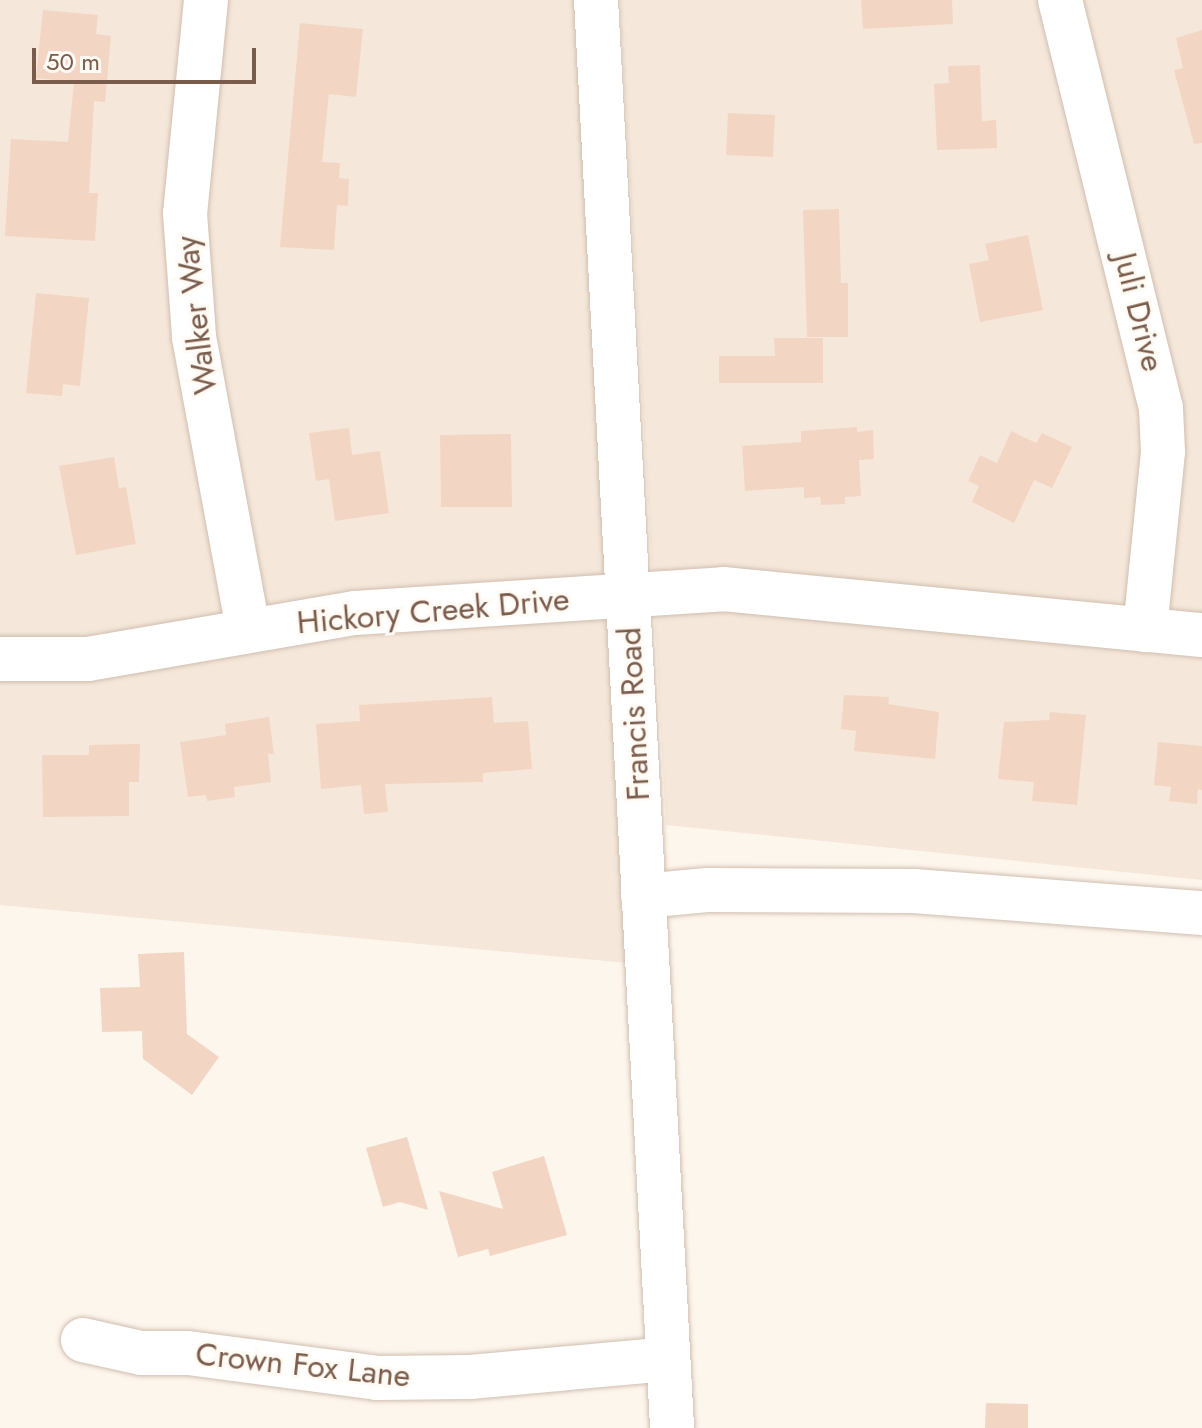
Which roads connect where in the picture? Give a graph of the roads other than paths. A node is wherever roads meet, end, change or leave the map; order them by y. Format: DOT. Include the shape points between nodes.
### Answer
graph roads {
  1 [pos="206,0"];
  2 [pos="596,0"];
  3 [pos="1060,0"];
  4 [pos="628,592"];
  5 [pos="248,628"];
  6 [pos="1145,630"];
  7 [pos="1202,635"];
  8 [pos="0,659"];
  9 [pos="643,896"];
  10 [pos="1202,913"];
  11 [pos="83,1340"];
  12 [pos="667,1359"];
  13 [pos="672,1428"];
  1 -- 5 [label="street, Walker Way" via="185,213 194,337"];
  2 -- 4 [label="street, Francis Road"];
  3 -- 6 [label="street, Juli Drive" via="1161,408 1163,452"];
  4 -- 5 [label="street, Hickory Creek Drive" via="355,613"];
  4 -- 6 [label="street, Hickory Creek Drive" via="723,589"];
  4 -- 9 [label="street, Francis Road"];
  5 -- 8 [label="street, Hickory Creek Drive" via="88,659"];
  6 -- 7 [label="street, Hickory Creek Drive"];
  9 -- 10 [label="street" via="707,890 914,891"];
  9 -- 12 [label="street, Francis Road"];
  11 -- 12 [label="street, Crown Fox Lane" via="141,1353 188,1353 377,1378 470,1377"];
  12 -- 13 [label="street, Francis Road"];
}
